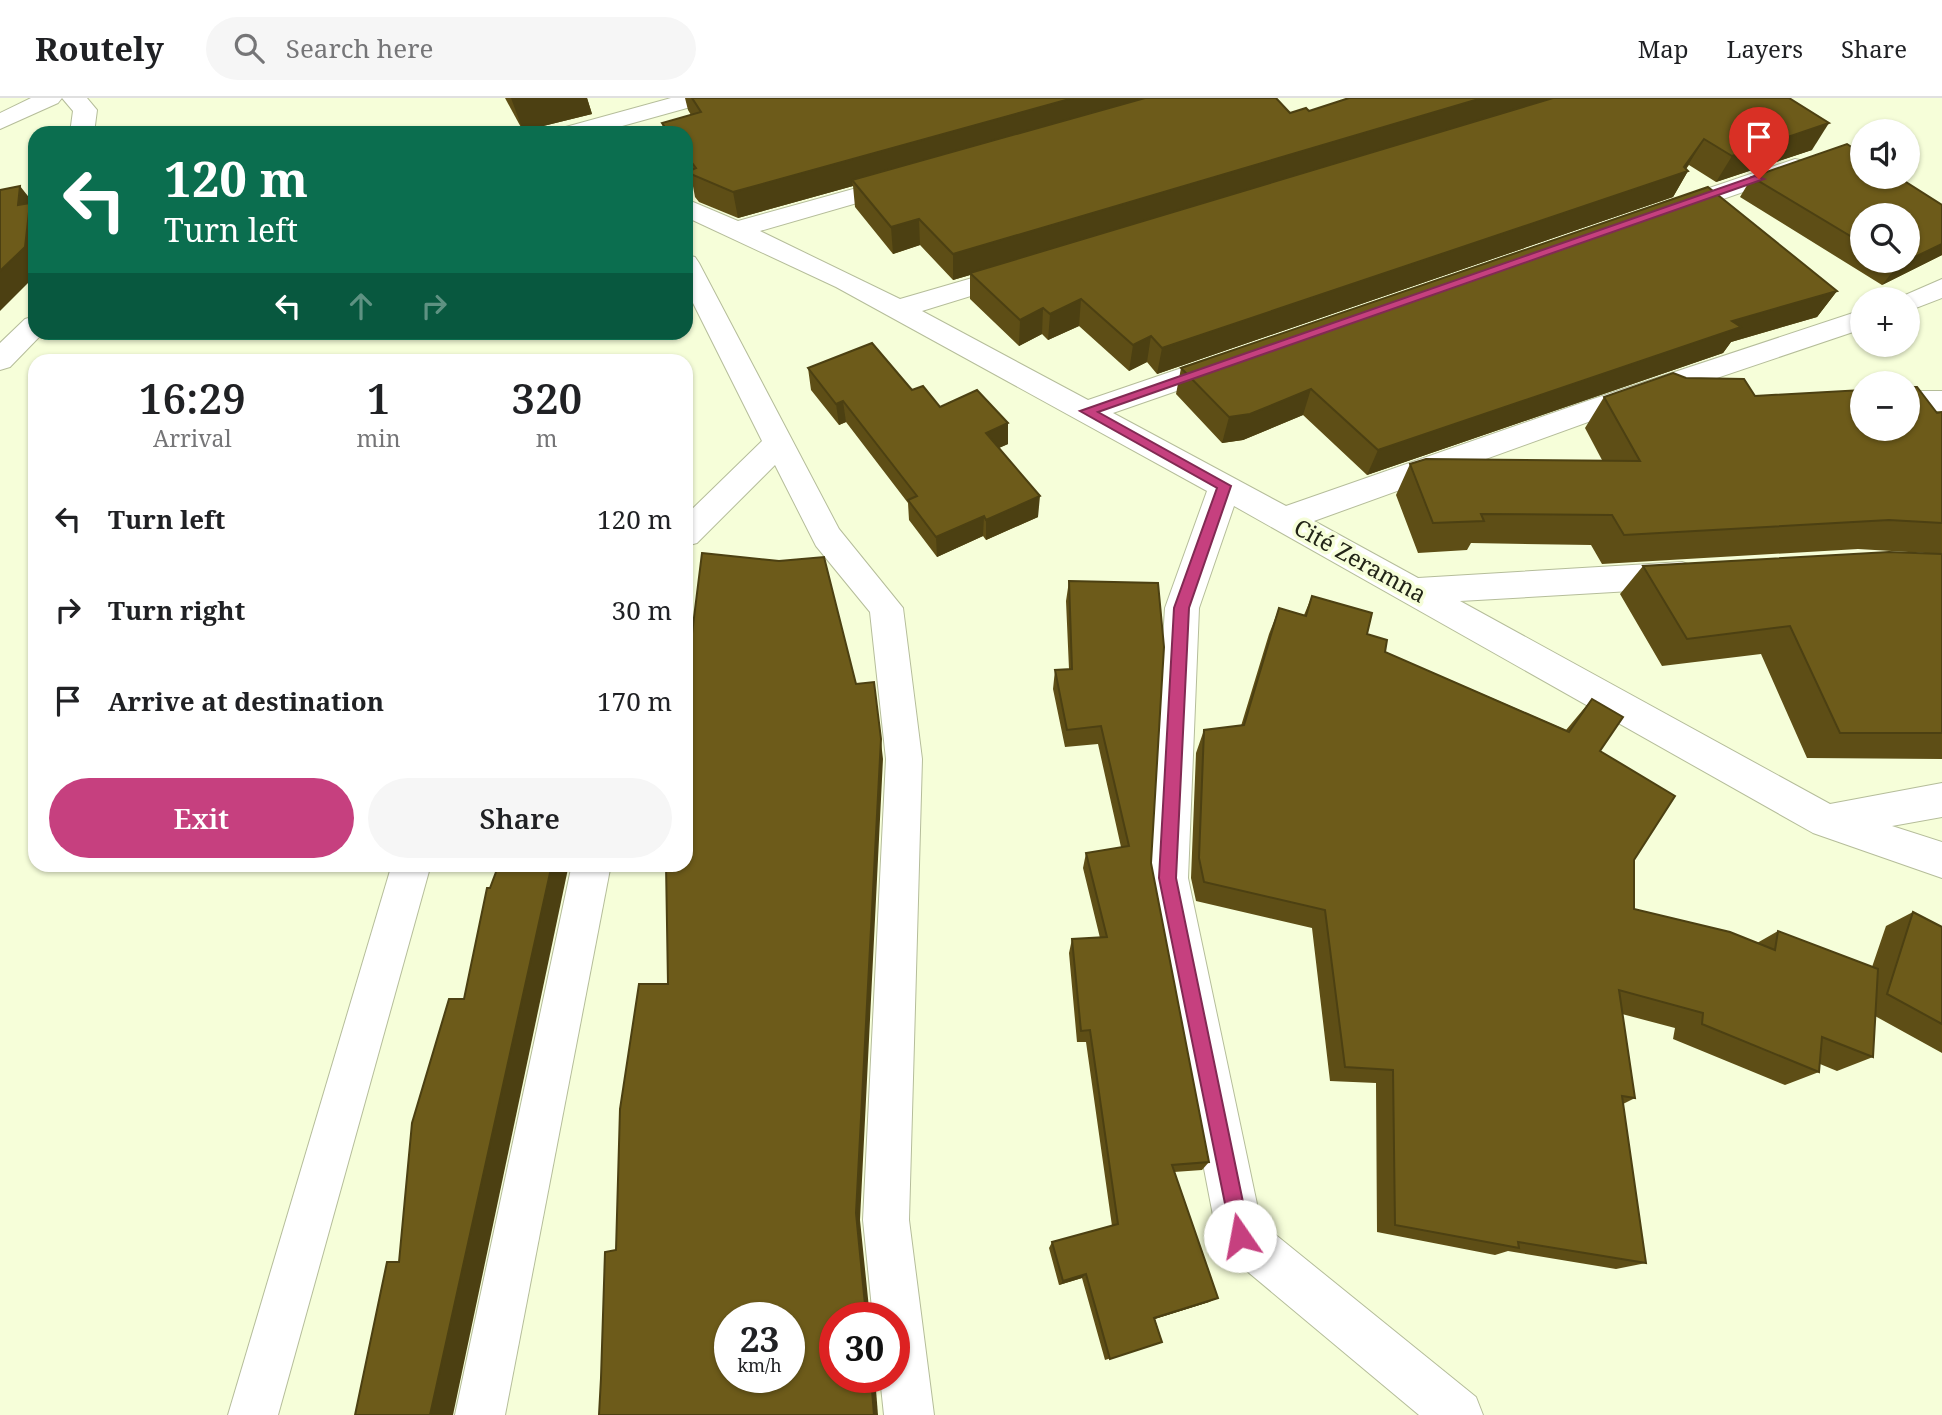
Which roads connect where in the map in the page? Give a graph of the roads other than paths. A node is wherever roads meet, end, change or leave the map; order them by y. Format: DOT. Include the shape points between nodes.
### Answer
graph roads {
  1 [pos="50,98"];
  2 [pos="74,98"];
  3 [pos="697,98"];
  4 [pos="0,122"];
  5 [pos="83,126"];
  6 [pos="595,126"];
  7 [pos="1823,156"];
  8 [pos="923,177"];
  9 [pos="693,210"];
  10 [pos="1639,220"];
  11 [pos="736,230"];
  12 [pos="1045,264"];
  13 [pos="693,277"];
  14 [pos="1942,288"];
  15 [pos="1920,297"];
  16 [pos="898,309"];
  17 [pos="1850,323"];
  18 [pos="28,332"];
  19 [pos="1258,352"];
  20 [pos="0,360"];
  21 [pos="1634,396"];
  22 [pos="1714,397"];
  23 [pos="1920,401"];
  24 [pos="1942,401"];
  25 [pos="1087,411"];
  26 [pos="779,443"];
  27 [pos="1225,486"];
  28 [pos="1284,519"];
  29 [pos="693,527"];
  30 [pos="1719,573"];
  31 [pos="1413,591"];
  32 [pos="1942,800"];
  33 [pos="1826,821"];
  34 [pos="1942,860"];
  35 [pos="410,872"];
  36 [pos="590,872"];
  37 [pos="253,1415"];
  38 [pos="480,1415"];
  39 [pos="909,1415"];
  40 [pos="1458,1415"];
  1 -- 4 [label="street"];
  2 -- 5 [label="street" via="85,110"];
  3 -- 6 [label="street"];
  7 -- 10 [label="street"];
  8 -- 11 [label="street"];
  9 -- 11 [label="street"];
  11 -- 16 [label="street"];
  12 -- 16 [label="street"];
  13 -- 26 [label="street"];
  14 -- 15 [label="street"];
  16 -- 25 [label="street"];
  17 -- 21 [label="street, Cité Zeramna"];
  18 -- 20 [label="street"];
  19 -- 25 [label="street"];
  21 -- 22 [label="street"];
  21 -- 28 [label="street, Cité Zeramna"];
  23 -- 24 [label="street"];
  25 -- 27 [label="street"];
  26 -- 29 [label="street"];
  26 -- 39 [label="street" via="827,537 886,608 904,759 886,1220"];
  27 -- 28 [label="street"];
  27 -- 40 [label="street" via="1182,608 1168,878 1240,1236"];
  28 -- 31 [label="street, Cité Zeramna"];
  30 -- 31 [label="street"];
  31 -- 33 [label="street, Cité Zeramna"];
  32 -- 33 [label="street"];
  33 -- 34 [label="street, Cité Zeramna"];
  35 -- 37 [label="street"];
  36 -- 38 [label="street"];
}
